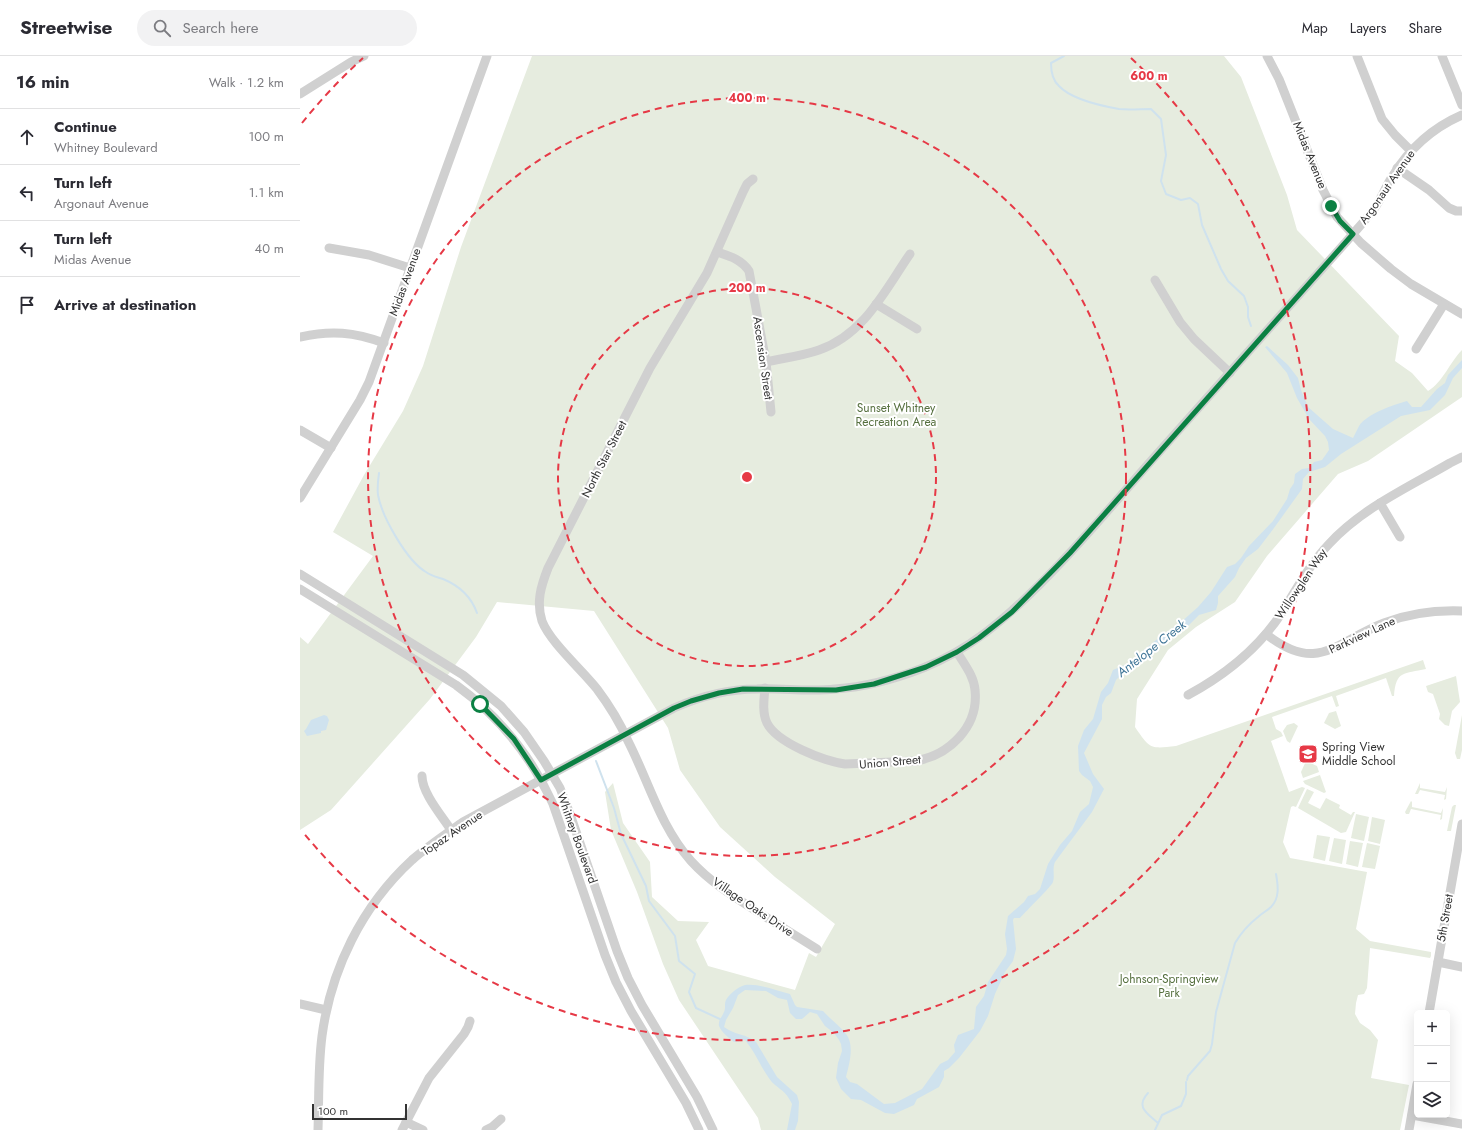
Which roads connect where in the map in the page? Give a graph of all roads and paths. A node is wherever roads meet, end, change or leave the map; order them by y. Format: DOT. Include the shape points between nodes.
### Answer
graph roads {
  1 [pos="364,56"];
  2 [pos="487,56"];
  3 [pos="1267,56"];
  4 [pos="1357,56"];
  5 [pos="1442,56"];
  6 [pos="300,94"];
  7 [pos="1462,105"];
  8 [pos="1462,115"];
  9 [pos="1411,151"];
  10 [pos="1397,168"];
  11 [pos="753,179"];
  12 [pos="1462,211"];
  13 [pos="1353,234"];
  14 [pos="329,248"];
  15 [pos="717,252"];
  16 [pos="910,254"];
  17 [pos="410,268"];
  18 [pos="1155,280"];
  19 [pos="876,304"];
  20 [pos="1444,304"];
  21 [pos="1462,314"];
  22 [pos="917,330"];
  23 [pos="300,337"];
  24 [pos="384,343"];
  25 [pos="1416,349"];
  26 [pos="766,362"];
  27 [pos="1230,373"];
  28 [pos="771,412"];
  29 [pos="300,430"];
  30 [pos="331,448"];
  31 [pos="1462,457"];
  32 [pos="300,498"];
  33 [pos="1380,503"];
  34 [pos="1400,537"];
  35 [pos="300,574"];
  36 [pos="300,589"];
  37 [pos="1462,611"];
  38 [pos="1266,634"];
  39 [pos="957,652"];
  40 [pos="765,688"];
  41 [pos="1188,695"];
  42 [pos="625,735"];
  43 [pos="552,774"];
  44 [pos="422,776"];
  45 [pos="541,780"];
  46 [pos="1462,824"];
  47 [pos="451,830"];
  48 [pos="817,949"];
  49 [pos="1438,962"];
  50 [pos="1462,967"];
  51 [pos="300,1004"];
  52 [pos="326,1010"];
  53 [pos="1430,1010"];
  54 [pos="470,1021"];
  55 [pos="1414,1103"];
  56 [pos="1412,1115"];
  57 [pos="501,1119"];
  58 [pos="1462,1124"];
  59 [pos="404,1126"];
  60 [pos="318,1130"];
  61 [pos="423,1130"];
  62 [pos="486,1130"];
  63 [pos="699,1130"];
  64 [pos="712,1130"];
  65 [pos="1409,1130"];
  1 -- 6 [label="street"];
  2 -- 17 [label="street, Midas Avenue"];
  3 -- 13 [label="street, Midas Avenue" via="1280,79 1331,206 1340,221"];
  4 -- 9 [label="street" via="1382,119"];
  5 -- 7 [label="street"];
  8 -- 9 [label="street, Argonaut Avenue" via="1433,131"];
  9 -- 10 [label="street, Argonaut Avenue"];
  10 -- 12 [label="street" via="1429,190 1449,208"];
  10 -- 13 [label="street, Argonaut Avenue" via="1375,206"];
  11 -- 15 [label="street, North Star Street" via="743,192"];
  13 -- 20 [label="street, Midas Avenue" via="1391,269"];
  13 -- 27 [label="street, Argonaut Avenue"];
  14 -- 17 [label="street" via="369,255"];
  15 -- 26 [label="street, Ascension Street" via="741,262 749,271"];
  15 -- 42 [label="street, North Star Street" via="698,289 650,368 548,568 539,596 540,615 548,632 597,690"];
  16 -- 19 [label="street"];
  17 -- 24 [label="street, Midas Avenue"];
  18 -- 27 [label="street" via="1189,334"];
  19 -- 22 [label="street"];
  19 -- 26 [label="street" via="859,326 835,343 807,354"];
  20 -- 21 [label="street, Midas Avenue"];
  20 -- 25 [label="street"];
  23 -- 24 [label="street" via="332,332 364,336"];
  24 -- 30 [label="street, Midas Avenue" via="365,391"];
  26 -- 28 [label="street, Ascension Street"];
  27 -- 39 [label="street, Argonaut Avenue" via="1054,570 995,626"];
  29 -- 30 [label="street"];
  30 -- 32 [label="street, Midas Avenue"];
  31 -- 33 [label="street, Willowglen Way"];
  33 -- 34 [label="street"];
  33 -- 38 [label="street, Willowglen Way" via="1352,522 1329,543"];
  35 -- 43 [label="street, Whitney Boulevard" via="475,684 512,718"];
  36 -- 45 [label="street, Whitney Boulevard" via="468,694 514,739"];
  37 -- 38 [label="street, Parkview Lane" via="1407,615 1374,627 1336,648 1316,654 1293,652"];
  38 -- 41 [label="street, Willowglen Way" via="1232,667"];
  39 -- 40 [label="street, Argonaut Avenue" via="926,667 874,684 836,690"];
  39 -- 40 [label="street, Union Street" via="974,683 974,707 969,723 959,738 945,750 916,761 845,764 809,753 781,738 768,725 764,710"];
  40 -- 42 [label="street, Argonaut Avenue" via="731,691 691,701"];
  42 -- 43 [label="street, Argonaut Avenue"];
  42 -- 48 [label="street, Village Oaks Drive" via="668,829 690,860 723,889"];
  43 -- 45 [label="street, Topaz Avenue"];
  43 -- 64 [label="street, Whitney Boulevard" via="565,800 628,978 697,1097"];
  44 -- 47 [label="street" via="427,791"];
  45 -- 47 [label="street, Topaz Avenue"];
  45 -- 63 [label="street, Whitney Boulevard" via="553,804 604,955 616,982"];
  46 -- 49 [label="street, 5th Street"];
  47 -- 52 [label="street, Topaz Avenue" via="407,865 369,911 350,942 339,967"];
  49 -- 50 [label="street"];
  49 -- 53 [label="street, 5th Street"];
  51 -- 52 [label="street"];
  52 -- 60 [label="street, Topaz Avenue" via="320,1051"];
  54 -- 59 [label="street" via="464,1034 429,1078"];
  55 -- 56 [label="street"];
  56 -- 58 [label="street"];
  56 -- 65 [label="street"];
  57 -- 62 [label="street"];
  59 -- 61 [label="street"];
}
